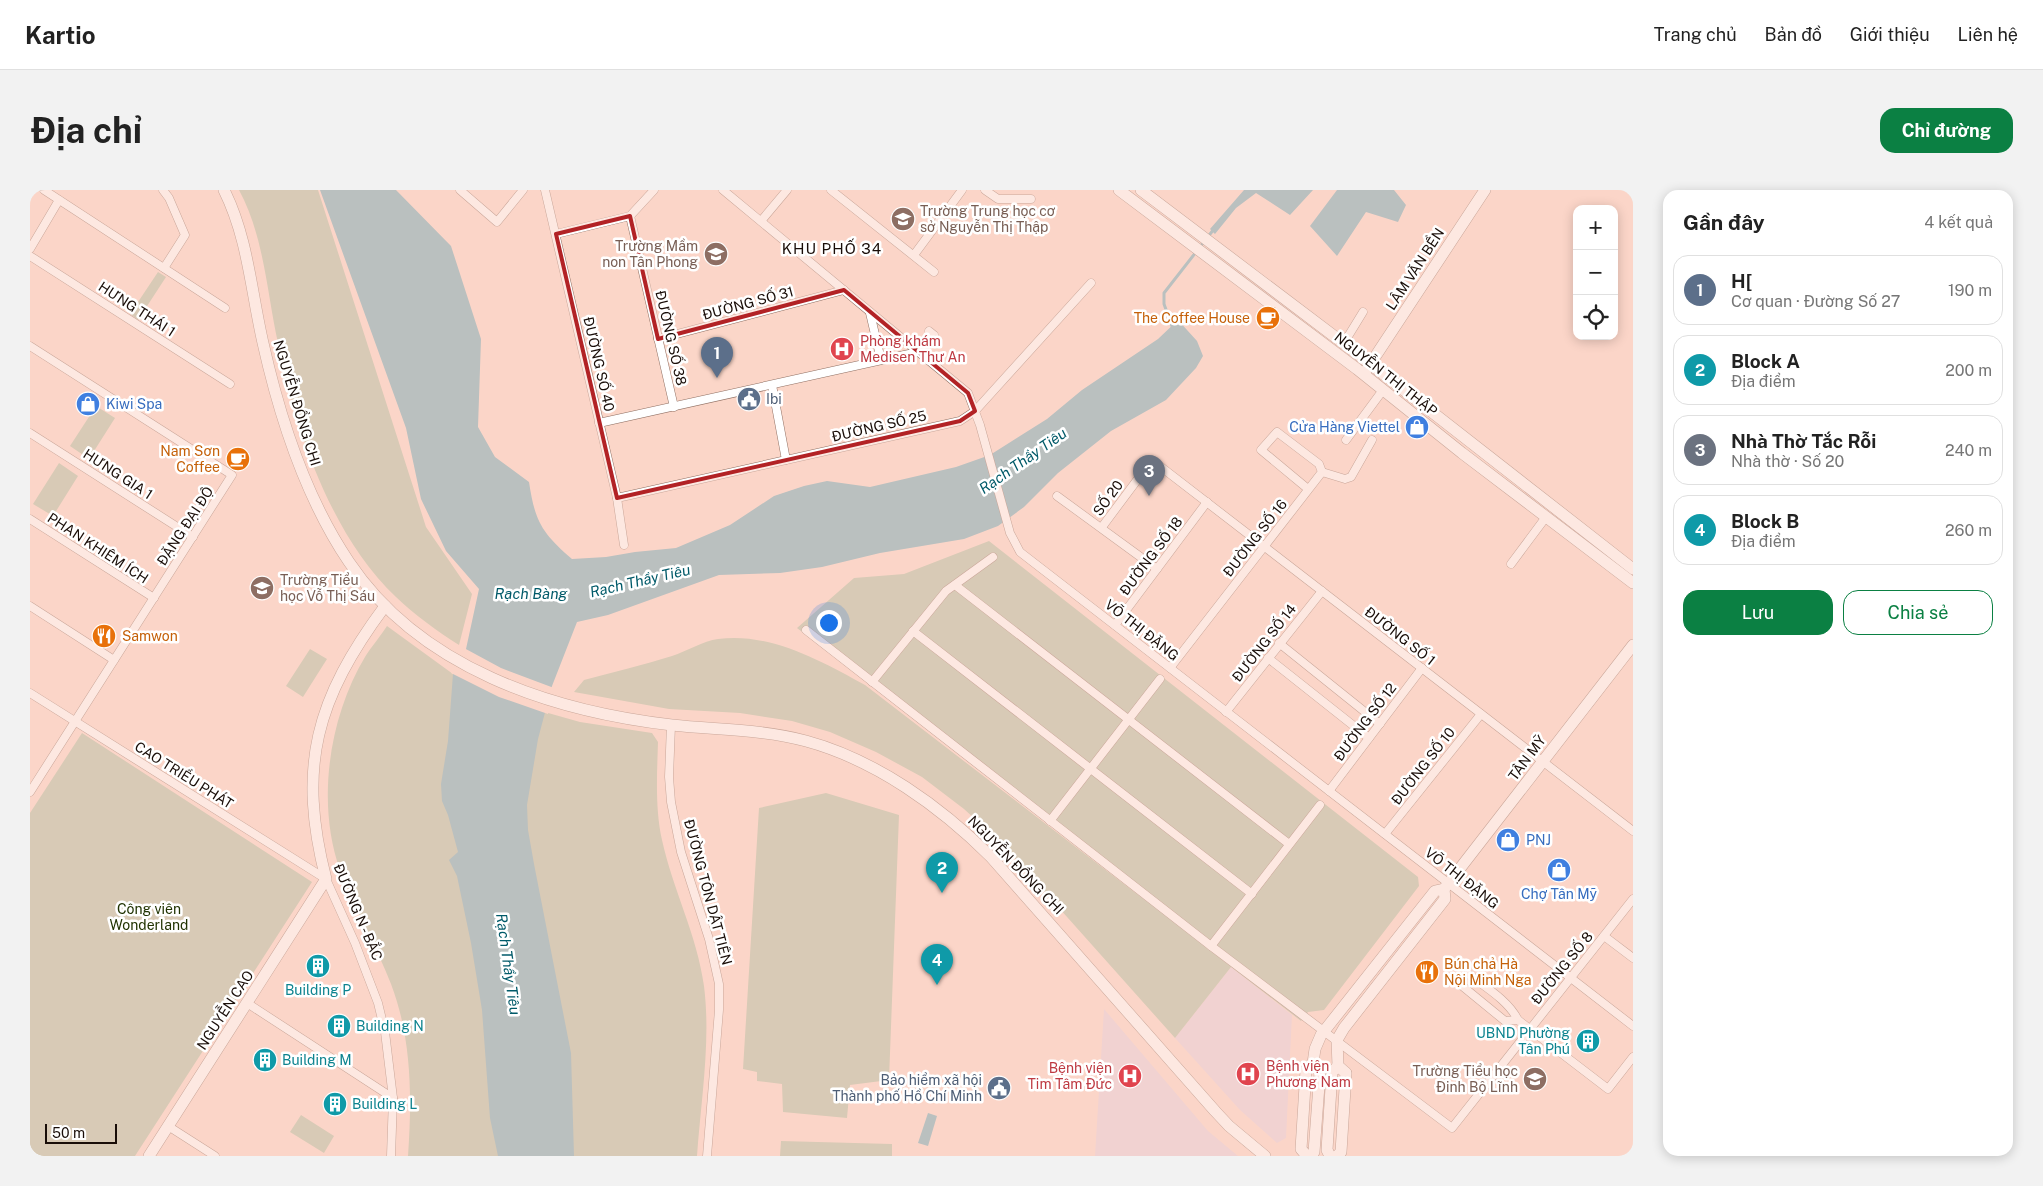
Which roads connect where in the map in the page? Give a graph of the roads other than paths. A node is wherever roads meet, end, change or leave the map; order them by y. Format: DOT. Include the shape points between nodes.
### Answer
graph roads {
  1 [pos="44,190"];
  2 [pos="163,190"];
  3 [pos="224,190"];
  4 [pos="460,190"];
  5 [pos="523,190"];
  6 [pos="546,190"];
  7 [pos="654,190"];
  8 [pos="722,190"];
  9 [pos="787,190"];
  10 [pos="830,190"];
  11 [pos="962,190"];
  12 [pos="985,190"];
  13 [pos="1119,190"];
  14 [pos="1141,190"];
  15 [pos="1485,190"];
  16 [pos="1031,199"];
  17 [pos="59,200"];
  18 [pos="630,216"];
  19 [pos="760,222"];
  20 [pos="556,234"];
  21 [pos="30,249"];
  22 [pos="914,254"];
  23 [pos="30,256"];
  24 [pos="164,268"];
  25 [pos="934,272"];
  26 [pos="1092,283"];
  27 [pos="844,290"];
  28 [pos="225,308"];
  29 [pos="870,312"];
  30 [pos="1363,312"];
  31 [pos="929,331"];
  32 [pos="658,339"];
  33 [pos="1344,343"];
  34 [pos="30,346"];
  35 [pos="918,352"];
  36 [pos="881,360"];
  37 [pos="1370,364"];
  38 [pos="1364,374"];
  39 [pos="230,384"];
  40 [pos="772,385"];
  41 [pos="1383,390"];
  42 [pos="674,407"];
  43 [pos="975,411"];
  44 [pos="599,424"];
  45 [pos="30,433"];
  46 [pos="1346,440"];
  47 [pos="1372,440"];
  48 [pos="786,460"];
  49 [pos="1152,460"];
  50 [pos="1322,472"];
  51 [pos="1308,489"];
  52 [pos="1057,496"];
  53 [pos="617,498"];
  54 [pos="1208,502"];
  55 [pos="1546,517"];
  56 [pos="30,520"];
  57 [pos="1102,527"];
  58 [pos="193,537"];
  59 [pos="624,545"];
  60 [pos="1265,547"];
  61 [pos="993,557"];
  62 [pos="1511,564"];
  63 [pos="1157,569"];
  64 [pos="1632,577"];
  65 [pos="955,585"];
  66 [pos="1322,591"];
  67 [pos="154,598"];
  68 [pos="30,606"];
  69 [pos="385,606"];
  70 [pos="1115,626"];
  71 [pos="806,630"];
  72 [pos="913,631"];
  73 [pos="1280,643"];
  74 [pos="1633,644"];
  75 [pos="1268,658"];
  76 [pos="114,660"];
  77 [pos="1170,668"];
  78 [pos="1422,668"];
  79 [pos="1160,679"];
  80 [pos="872,682"];
  81 [pos="30,693"];
  82 [pos="1226,712"];
  83 [pos="1481,714"];
  84 [pos="1128,720"];
  85 [pos="75,721"];
  86 [pos="1380,724"];
  87 [pos="671,725"];
  88 [pos="1369,738"];
  89 [pos="1543,762"];
  90 [pos="1090,769"];
  91 [pos="33,781"];
  92 [pos="1329,791"];
  93 [pos="30,792"];
  94 [pos="1320,805"];
  95 [pos="1050,821"];
  96 [pos="1633,831"];
  97 [pos="1385,834"];
  98 [pos="1290,844"];
  99 [pos="326,879"];
  100 [pos="1446,886"];
  101 [pos="1252,894"];
  102 [pos="1632,902"];
  103 [pos="1604,936"];
  104 [pos="1211,946"];
  105 [pos="1633,958"];
  106 [pos="1379,962"];
  107 [pos="1390,970"];
  108 [pos="1468,974"];
  109 [pos="1570,977"];
  110 [pos="1461,985"];
  111 [pos="247,1003"];
  112 [pos="1518,1020"];
  113 [pos="1633,1026"];
  114 [pos="1530,1029"];
  115 [pos="1324,1031"];
  116 [pos="1337,1040"];
  117 [pos="1633,1057"];
  118 [pos="1314,1063"];
  119 [pos="1338,1066"];
  120 [pos="393,1098"];
  121 [pos="168,1126"];
  122 [pos="149,1156"];
  123 [pos="215,1156"];
  124 [pos="391,1156"];
  125 [pos="707,1156"];
  126 [pos="1265,1156"];
  127 [pos="1307,1156"];
  128 [pos="1310,1156"];
  129 [pos="1330,1156"];
  130 [pos="1337,1156"];
  1 -- 17 [label="street"];
  2 -- 24 [label="street" via="186,235"];
  3 -- 69 [label="main road, NGUYỄN ĐỔNG CHI" via="240,231 262,342 294,450 332,535 350,564"];
  4 -- 5 [label="street" via="497,222"];
  6 -- 20 [label="street, ĐƯỜNG SỐ 40"];
  7 -- 18 [label="street"];
  8 -- 19 [label="street, VÕ THỊ ĐẶNG"];
  9 -- 19 [label="street"];
  10 -- 22 [label="street"];
  11 -- 22 [label="street"];
  12 -- 16 [label="street" via="998,199"];
  13 -- 38 [label="main road, NGUYỄN THỊ THẬP"];
  14 -- 33 [label="main road, NGUYỄN THỊ THẬP"];
  15 -- 37 [label="main road, LÂM VĂN BỀN"];
  17 -- 21 [label="street"];
  17 -- 24 [label="street"];
  18 -- 20 [label="street"];
  18 -- 32 [label="street, ĐƯỜNG SỐ 38"];
  19 -- 27 [label="street, VÕ THỊ ĐẶNG"];
  20 -- 44 [label="street, ĐƯỜNG SỐ 40"];
  22 -- 25 [label="street"];
  23 -- 39 [label="street, HƯNG THÁI 1"];
  24 -- 28 [label="street"];
  26 -- 43 [label="street, ĐƯỜNG SỐ 25"];
  27 -- 29 [label="street, VÕ THỊ ĐẶNG"];
  27 -- 32 [label="street, ĐƯỜNG SỐ 31"];
  29 -- 35 [label="street, VÕ THỊ ĐẶNG"];
  29 -- 36 [label="street"];
  30 -- 33 [label="street"];
  31 -- 35 [label="street" via="934,335"];
  32 -- 42 [label="street, ĐƯỜNG SỐ 38"];
  33 -- 37 [label="main road, NGUYỄN THỊ THẬP"];
  34 -- 58 [label="street, ĐẶNG ĐẠI ĐỘ" via="232,475"];
  35 -- 36 [label="street"];
  35 -- 43 [label="street, VÕ THỊ ĐẶNG" via="968,393"];
  36 -- 40 [label="street"];
  37 -- 38 [label="main road, LÂM VĂN BỀN"];
  37 -- 64 [label="main road, NGUYỄN THỊ THẬP"];
  38 -- 41 [label="main road, NGUYỄN THỊ THẬP"];
  40 -- 42 [label="street"];
  40 -- 48 [label="street"];
  41 -- 46 [label="street"];
  41 -- 55 [label="main road, NGUYỄN THỊ THẬP"];
  42 -- 44 [label="street"];
  43 -- 48 [label="street, ĐƯỜNG SỐ 25" via="960,421"];
  43 -- 70 [label="street, VÕ THỊ ĐẶNG" via="1010,533 1020,552"];
  44 -- 53 [label="street, ĐƯỜNG SỐ 40"];
  45 -- 58 [label="street, HƯNG GIA 1"];
  47 -- 50 [label="street" via="1351,477 1345,479"];
  48 -- 53 [label="street, ĐƯỜNG SỐ 25"];
  49 -- 54 [label="street, ĐƯỜNG SỐ 1"];
  49 -- 57 [label="street, SỐ 20"];
  50 -- 51 [label="street, ĐƯỜNG SỐ 16"];
  50 -- 51 [label="street" via="1319,464 1277,432 1261,450"];
  51 -- 60 [label="street, ĐƯỜNG SỐ 16"];
  52 -- 57 [label="street"];
  53 -- 59 [label="street, ĐƯỜNG SỐ 40"];
  54 -- 60 [label="street, ĐƯỜNG SỐ 1"];
  54 -- 63 [label="street, ĐƯỜNG SỐ 18"];
  55 -- 62 [label="street"];
  55 -- 64 [label="main road, NGUYỄN THỊ THẬP"];
  56 -- 67 [label="street, PHAN KHIÊM ÍCH"];
  57 -- 63 [label="street"];
  58 -- 67 [label="street, ĐẶNG ĐẠI ĐỘ"];
  60 -- 66 [label="street, ĐƯỜNG SỐ 1"];
  60 -- 77 [label="street, ĐƯỜNG SỐ 16"];
  61 -- 65 [label="street"];
  63 -- 70 [label="street, ĐƯỜNG SỐ 18"];
  65 -- 72 [label="street" via="946,591"];
  65 -- 84 [label="street"];
  66 -- 73 [label="street, ĐƯỜNG SỐ 14"];
  66 -- 78 [label="street, ĐƯỜNG SỐ 1"];
  67 -- 76 [label="street, ĐẶNG ĐẠI ĐỘ"];
  68 -- 76 [label="street"];
  69 -- 87 [label="main road, NGUYỄN ĐỔNG CHI" via="418,634 462,664 498,682 554,701"];
  69 -- 99 [label="main road, ĐƯỜNG N - BẮC" via="362,636 333,687 315,742 311,795"];
  70 -- 77 [label="street, VÕ THỊ ĐẶNG"];
  71 -- 80 [label="street"];
  72 -- 80 [label="street"];
  72 -- 90 [label="street"];
  73 -- 75 [label="street, ĐƯỜNG SỐ 14"];
  73 -- 86 [label="street"];
  74 -- 89 [label="main road, TÂN MỸ"];
  75 -- 82 [label="street, ĐƯỜNG SỐ 14"];
  75 -- 88 [label="street"];
  76 -- 85 [label="street, ĐẶNG ĐẠI ĐỘ"];
  77 -- 82 [label="street, VÕ THỊ ĐẶNG"];
  78 -- 83 [label="street, ĐƯỜNG SỐ 1"];
  78 -- 86 [label="street, ĐƯỜNG SỐ 12"];
  79 -- 84 [label="street"];
  80 -- 95 [label="street"];
  81 -- 85 [label="street, CAO TRIỀU PHÁT"];
  82 -- 92 [label="street, VÕ THỊ ĐẶNG"];
  83 -- 89 [label="street, ĐƯỜNG SỐ 1"];
  83 -- 97 [label="street, ĐƯỜNG SỐ 10"];
  84 -- 90 [label="street"];
  84 -- 98 [label="street"];
  85 -- 91 [label="street, ĐẶNG ĐẠI ĐỘ"];
  85 -- 99 [label="street, CAO TRIỀU PHÁT"];
  86 -- 88 [label="street, ĐƯỜNG SỐ 12"];
  87 -- 125 [label="street, ĐƯỜNG TÔN DẬT TIÊN" via="671,802 681,852 709,939 719,984"];
  87 -- 126 [label="main road, NGUYỄN ĐỔNG CHI" via="741,729 808,742 893,780 934,806 991,857 1215,1111"];
  88 -- 92 [label="street, ĐƯỜNG SỐ 12"];
  89 -- 96 [label="street, ĐƯỜNG SỐ 1"];
  89 -- 100 [label="main road, TÂN MỸ"];
  90 -- 95 [label="street"];
  90 -- 101 [label="street"];
  91 -- 93 [label="street, ĐẶNG ĐẠI ĐỘ"];
  92 -- 97 [label="street, VÕ THỊ ĐẶNG"];
  94 -- 98 [label="street"];
  95 -- 104 [label="street"];
  97 -- 100 [label="street, VÕ THỊ ĐẶNG"];
  98 -- 101 [label="street"];
  99 -- 111 [label="main road, NGUYỄN CAO"];
  99 -- 120 [label="street, ĐƯỜNG N - BẮC" via="378,1003"];
  100 -- 106 [label="main road, TÂN MỸ" via="1435,891"];
  100 -- 107 [label="main road, TÂN MỸ" via="1445,899"];
  100 -- 109 [label="street, VÕ THỊ ĐẶNG"];
  101 -- 104 [label="street"];
  102 -- 103 [label="street, ĐƯỜNG SỐ 8"];
  103 -- 105 [label="street"];
  103 -- 109 [label="street, ĐƯỜNG SỐ 8"];
  104 -- 115 [label="street"];
  106 -- 107 [label="main road"];
  106 -- 115 [label="main road, TÂN MỸ"];
  107 -- 116 [label="main road, TÂN MỸ"];
  108 -- 112 [label="street" via="1506,1004"];
  109 -- 113 [label="street, VÕ THỊ ĐẶNG"];
  109 -- 114 [label="street, ĐƯỜNG SỐ 8"];
  110 -- 112 [label="street" via="1506,1021"];
  111 -- 120 [label="street"];
  111 -- 121 [label="main road, NGUYỄN CAO"];
  112 -- 114 [label="street"];
  114 -- 116 [label="street, ĐƯỜNG SỐ 8" via="1452,1128"];
  114 -- 117 [label="street" via="1608,1089"];
  115 -- 116 [label="street"];
  115 -- 118 [label="main road, TÂN MỸ" via="1315,1049"];
  116 -- 119 [label="main road"];
  118 -- 127 [label="main road, TÂN MỸ" via="1306,1070 1301,1149"];
  118 -- 128 [label="main road" via="1320,1072 1314,1152"];
  119 -- 129 [label="main road" via="1332,1072 1327,1150"];
  119 -- 130 [label="main road" via="1346,1073 1341,1152"];
  120 -- 124 [label="street, ĐƯỜNG N - BẮC"];
  121 -- 122 [label="main road, NGUYỄN CAO"];
  121 -- 123 [label="street"];
}
